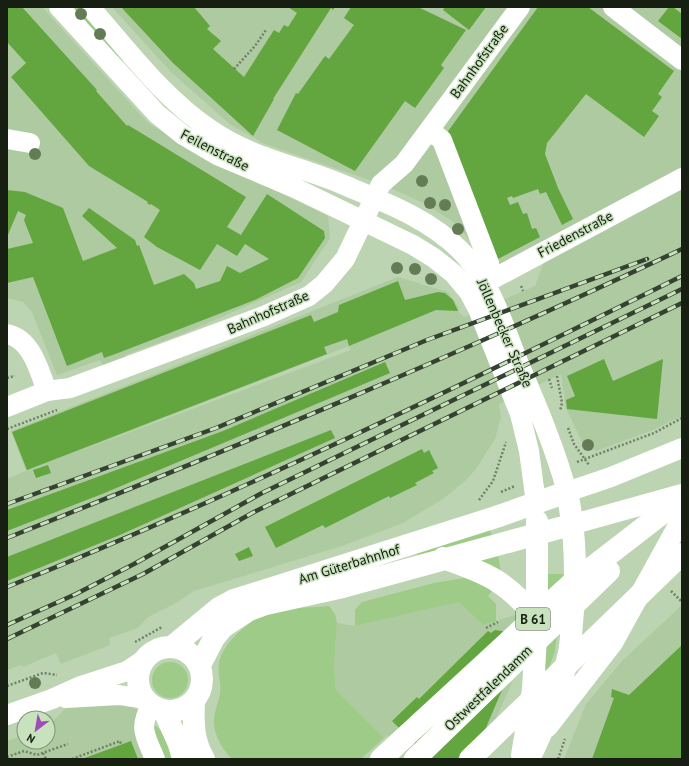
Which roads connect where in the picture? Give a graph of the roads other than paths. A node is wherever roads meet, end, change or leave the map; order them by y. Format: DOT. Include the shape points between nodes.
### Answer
graph roads {
  1 [pos="59,7"];
  2 [pos="90,7"];
  3 [pos="520,7"];
  4 [pos="613,7"];
  5 [pos="682,60"];
  6 [pos="429,130"];
  7 [pos="7,139"];
  8 [pos="30,143"];
  9 [pos="682,178"];
  10 [pos="375,198"];
  11 [pos="364,221"];
  12 [pos="481,279"];
  13 [pos="7,334"];
  14 [pos="47,391"];
  15 [pos="7,407"];
  16 [pos="682,448"];
  17 [pos="567,492"];
  18 [pos="682,494"];
  19 [pos="682,498"];
  20 [pos="682,502"];
  21 [pos="536,503"];
  22 [pos="682,518"];
  23 [pos="574,524"];
  24 [pos="538,534"];
  25 [pos="682,554"];
  26 [pos="443,558"];
  27 [pos="537,619"];
  28 [pos="173,646"];
  29 [pos="142,661"];
  30 [pos="200,665"];
  31 [pos="52,699"];
  32 [pos="194,701"];
  33 [pos="153,705"];
  34 [pos="7,715"];
  35 [pos="200,749"];
  36 [pos="533,750"];
  37 [pos="386,754"];
  38 [pos="155,759"];
  39 [pos="183,759"];
  40 [pos="415,759"];
  41 [pos="470,759"];
  42 [pos="522,759"];
  1 -- 11 [label="street, Feilenstraße" via="157,114 183,135 218,155"];
  2 -- 10 [label="street, Feilenstraße" via="178,104 212,131 256,154 333,180"];
  3 -- 6 [label="street, Bahnhofstraße"];
  4 -- 5 [label="street"];
  6 -- 10 [label="street, Bahnhofstraße" via="404,164 381,184"];
  6 -- 12 [label="street" via="442,140"];
  7 -- 8 [label="street"];
  9 -- 12 [label="street, Friedenstraße"];
  10 -- 11 [label="street, Bahnhofstraße"];
  10 -- 12 [label="street, Jöllenbecker Straße" via="416,218 441,234 460,250"];
  11 -- 12 [label="street, Jöllenbecker Straße" via="413,245 454,274"];
  11 -- 14 [label="street, Bahnhofstraße" via="345,259 324,284 309,296 264,316 77,386"];
  12 -- 17 [label="street, Jöllenbecker Straße" via="494,302 552,444"];
  12 -- 21 [label="street, Jöllenbecker Straße" via="478,309 520,414 529,451"];
  13 -- 14 [label="street" via="13,335 28,346"];
  14 -- 15 [label="street, Bahnhofstraße"];
  16 -- 17 [label="street"];
  17 -- 21 [label="main road"];
  17 -- 23 [label="main road, Jöllenbecker Straße"];
  18 -- 23 [label="street" via="661,502"];
  19 -- 37 [label="main road, B 61" via="572,583"];
  20 -- 40 [label="main road, Ostwestfalendamm / B 61"];
  21 -- 24 [label="main road, Jöllenbecker Straße"];
  21 -- 28 [label="main road, Am Güterbahnhof" via="234,600 219,608"];
  22 -- 36 [label="street" via="613,643"];
  23 -- 24 [label="main road"];
  23 -- 36 [label="main road, Jöllenbecker Straße" via="574,605 569,653 557,695"];
  24 -- 26 [label="main road, Am Güterbahnhof"];
  24 -- 27 [label="main road, Jöllenbecker Straße"];
  25 -- 41 [label="main road"];
  26 -- 27 [label="main road" via="495,578 518,596"];
  26 -- 30 [label="main road, Am Güterbahnhof" via="343,587 249,610 224,627 214,638"];
  27 -- 42 [label="main road, Jöllenbecker Straße" via="533,689"];
  28 -- 29 [label="main road" via="161,647"];
  28 -- 30 [label="main road" via="184,649"];
  29 -- 31 [label="street" via="127,671 81,686"];
  29 -- 33 [label="main road" via="138,687"];
  30 -- 32 [label="main road" via="202,684"];
  31 -- 33 [label="street" via="119,695"];
  31 -- 34 [label="street"];
  32 -- 33 [label="main road" via="181,710"];
  32 -- 35 [label="main road" via="193,722"];
  33 -- 38 [label="street" via="145,716 143,727"];
  33 -- 39 [label="main road" via="179,744"];
}
